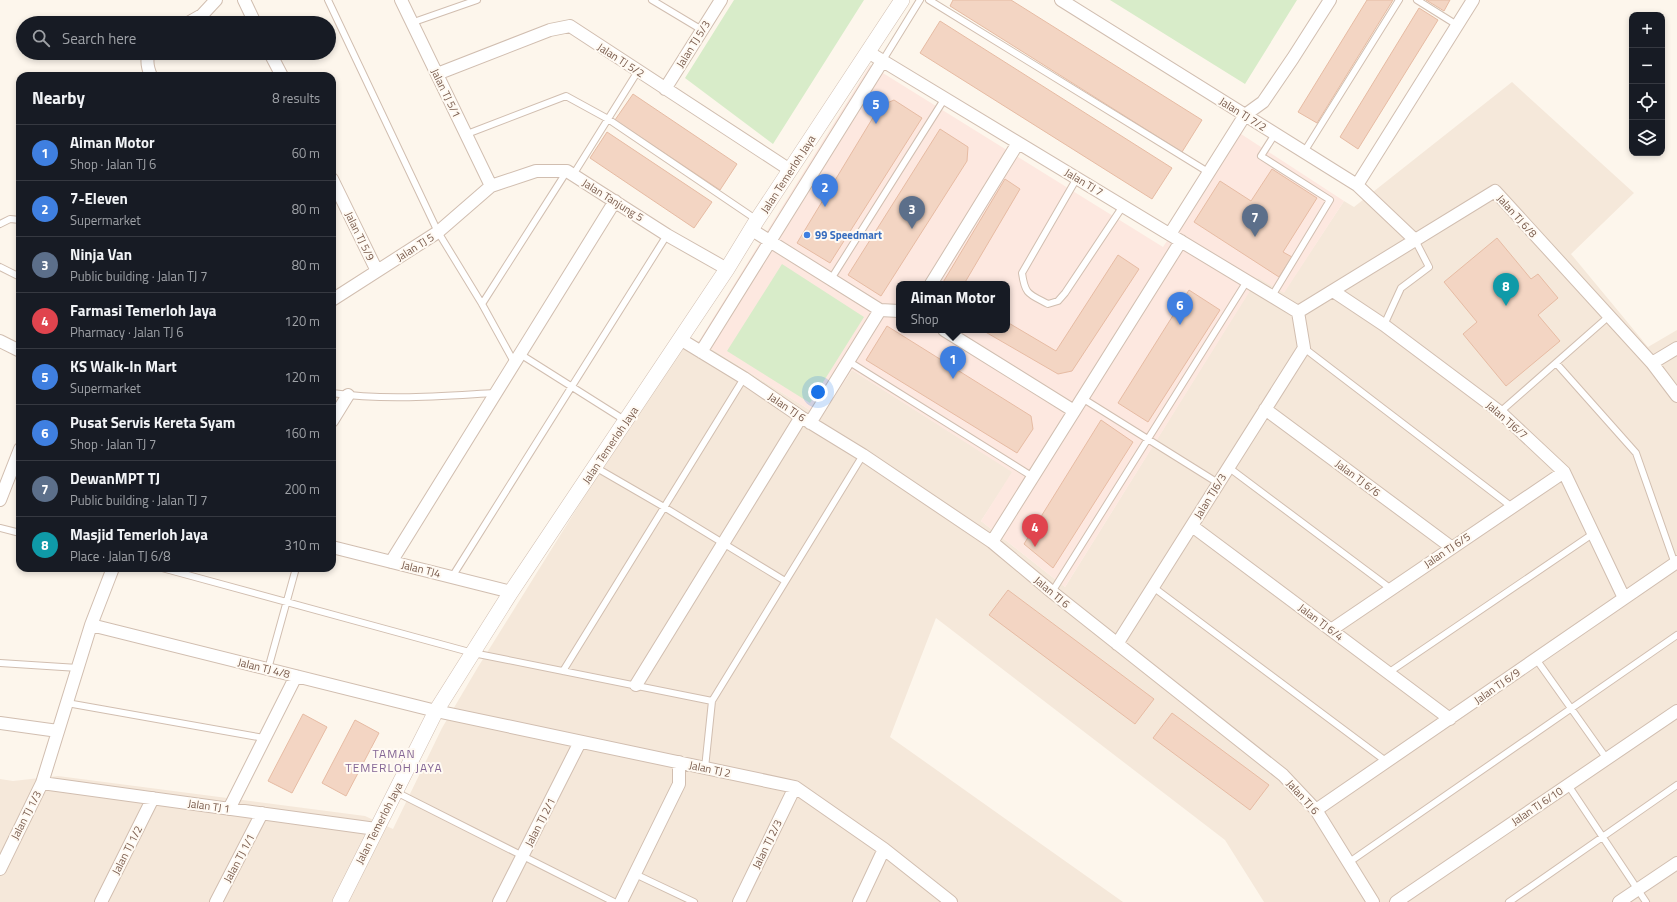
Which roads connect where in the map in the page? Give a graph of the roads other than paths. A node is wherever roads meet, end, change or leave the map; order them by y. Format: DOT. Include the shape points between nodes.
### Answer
graph roads {
  1 [pos="216,0"];
  2 [pos="244,0"];
  3 [pos="328,0"];
  4 [pos="401,0"];
  5 [pos="477,0"];
  6 [pos="652,0"];
  7 [pos="721,0"];
  8 [pos="902,0"];
  9 [pos="920,0"];
  10 [pos="929,0"];
  11 [pos="1061,0"];
  12 [pos="1330,0"];
  13 [pos="1399,0"];
  14 [pos="1417,0"];
  15 [pos="1473,0"];
  16 [pos="200,16"];
  17 [pos="252,16"];
  18 [pos="336,16"];
  19 [pos="336,17"];
  20 [pos="411,23"];
  21 [pos="1457,25"];
  22 [pos="702,30"];
  23 [pos="868,52"];
  24 [pos="147,60"];
  25 [pos="274,60"];
  26 [pos="882,60"];
  27 [pos="149,72"];
  28 [pos="280,72"];
  29 [pos="638,72"];
  30 [pos="437,74"];
  31 [pos="665,88"];
  32 [pos="945,98"];
  33 [pos="1245,115"];
  34 [pos="608,120"];
  35 [pos="467,134"];
  36 [pos="1275,134"];
  37 [pos="1018,143"];
  38 [pos="1304,152"];
  39 [pos="790,170"];
  40 [pos="1208,172"];
  41 [pos="570,173"];
  42 [pos="1077,178"];
  43 [pos="1356,185"];
  44 [pos="491,186"];
  45 [pos="336,187"];
  46 [pos="615,202"];
  47 [pos="1123,206"];
  48 [pos="16,220"];
  49 [pos="0,224"];
  50 [pos="755,225"];
  51 [pos="438,232"];
  52 [pos="1170,234"];
  53 [pos="667,235"];
  54 [pos="1416,240"];
  55 [pos="770,241"];
  56 [pos="1181,241"];
  57 [pos="0,267"];
  58 [pos="727,269"];
  59 [pos="377,271"];
  60 [pos="16,275"];
  61 [pos="831,279"];
  62 [pos="933,281"];
  63 [pos="1247,281"];
  64 [pos="1333,291"];
  65 [pos="1272,296"];
  66 [pos="336,297"];
  67 [pos="482,304"];
  68 [pos="880,310"];
  69 [pos="896,311"];
  70 [pos="1298,312"];
  71 [pos="1608,317"];
  72 [pos="1384,325"];
  73 [pos="949,333"];
  74 [pos="680,339"];
  75 [pos="0,341"];
  76 [pos="1304,348"];
  77 [pos="1677,348"];
  78 [pos="16,349"];
  79 [pos="701,352"];
  80 [pos="517,358"];
  81 [pos="848,361"];
  82 [pos="1556,363"];
  83 [pos="1652,363"];
  84 [pos="744,378"];
  85 [pos="571,387"];
  86 [pos="495,393"];
  87 [pos="336,394"];
  88 [pos="348,395"];
  89 [pos="1677,396"];
  90 [pos="1082,398"];
  91 [pos="1265,409"];
  92 [pos="1074,410"];
  93 [pos="1500,412"];
  94 [pos="336,414"];
  95 [pos="805,420"];
  96 [pos="626,421"];
  97 [pos="1148,439"];
  98 [pos="863,455"];
  99 [pos="16,459"];
  100 [pos="595,467"];
  101 [pos="1228,467"];
  102 [pos="1564,472"];
  103 [pos="1033,477"];
  104 [pos="1218,483"];
  105 [pos="0,500"];
  106 [pos="664,507"];
  107 [pos="1512,507"];
  108 [pos="1192,526"];
  109 [pos="0,528"];
  110 [pos="16,532"];
  111 [pos="1594,533"];
  112 [pos="992,542"];
  113 [pos="723,543"];
  114 [pos="1451,547"];
  115 [pos="336,548"];
  116 [pos="391,562"];
  117 [pos="1676,563"];
  118 [pos="111,572"];
  119 [pos="177,572"];
  120 [pos="295,572"];
  121 [pos="452,577"];
  122 [pos="785,582"];
  123 [pos="1153,587"];
  124 [pos="1391,589"];
  125 [pos="511,592"];
  126 [pos="1052,592"];
  127 [pos="1624,598"];
  128 [pos="286,602"];
  129 [pos="91,625"];
  130 [pos="1331,630"];
  131 [pos="1677,635"];
  132 [pos="1117,644"];
  133 [pos="473,653"];
  134 [pos="1536,659"];
  135 [pos="0,663"];
  136 [pos="78,668"];
  137 [pos="268,669"];
  138 [pos="563,671"];
  139 [pos="1388,673"];
  140 [pos="296,676"];
  141 [pos="636,684"];
  142 [pos="712,701"];
  143 [pos="67,703"];
  144 [pos="1572,708"];
  145 [pos="436,711"];
  146 [pos="1677,711"];
  147 [pos="1450,719"];
  148 [pos="0,723"];
  149 [pos="58,731"];
  150 [pos="264,738"];
  151 [pos="580,742"];
  152 [pos="1607,758"];
  153 [pos="679,762"];
  154 [pos="1386,762"];
  155 [pos="705,768"];
  156 [pos="42,783"];
  157 [pos="1568,785"];
  158 [pos="1677,785"];
  159 [pos="795,787"];
  160 [pos="395,791"];
  161 [pos="153,798"];
  162 [pos="229,809"];
  163 [pos="1316,810"];
  164 [pos="262,814"];
  165 [pos="376,829"];
  166 [pos="1603,837"];
  167 [pos="6,841"];
  168 [pos="884,849"];
  169 [pos="523,856"];
  170 [pos="1348,863"];
  171 [pos="1677,863"];
  172 [pos="0,868"];
  173 [pos="635,874"];
  174 [pos="1638,890"];
  175 [pos="101,902"];
  176 [pos="216,902"];
  177 [pos="340,902"];
  178 [pos="499,902"];
  179 [pos="614,902"];
  180 [pos="621,902"];
  181 [pos="694,902"];
  182 [pos="740,902"];
  183 [pos="859,902"];
  184 [pos="951,902"];
  185 [pos="1373,902"];
  186 [pos="1396,902"];
  187 [pos="1509,902"];
  188 [pos="1620,902"];
  189 [pos="1646,902"];
  1 -- 16 [label="street"];
  2 -- 17 [label="street"];
  3 -- 18 [label="lane"];
  4 -- 20 [label="street, Jalan TJ 5/1"];
  5 -- 20 [label="lane"];
  6 -- 22 [label="lane"];
  7 -- 22 [label="street, Jalan TJ 5/3"];
  8 -- 23 [label="street, Jalan Temerloh Jaya"];
  9 -- 26 [label="lane"];
  10 -- 40 [label="lane"];
  11 -- 33 [label="street, Jalan TJ 7/2"];
  12 -- 33 [label="street" via="1262,102"];
  13 -- 38 [label="lane"];
  14 -- 21 [label="lane"];
  15 -- 21 [label="street"];
  19 -- 51 [label="lane"];
  20 -- 30 [label="street, Jalan TJ 5/1"];
  21 -- 43 [label="street"];
  22 -- 31 [label="street, Jalan TJ 5/3"];
  23 -- 26 [label="street, Jalan TJ 7"];
  23 -- 39 [label="street, Jalan Temerloh Jaya"];
  24 -- 27 [label="street"];
  25 -- 28 [label="street"];
  26 -- 32 [label="street, Jalan TJ 7"];
  26 -- 55 [label="street"];
  29 -- 30 [label="street, Jalan TJ 5/2" via="570,26 550,30"];
  29 -- 31 [label="street, Jalan TJ 5/2"];
  29 -- 34 [label="lane"];
  30 -- 35 [label="street, Jalan TJ 5/1"];
  31 -- 39 [label="street, Jalan TJ 5/2"];
  32 -- 37 [label="street, Jalan TJ 7"];
  32 -- 61 [label="lane"];
  33 -- 36 [label="street, Jalan TJ 7/2"];
  33 -- 40 [label="street"];
  34 -- 35 [label="lane" via="566,96"];
  34 -- 41 [label="lane"];
  34 -- 50 [label="lane"];
  35 -- 44 [label="street, Jalan TJ 5/1"];
  36 -- 38 [label="street, Jalan TJ 7/2"];
  36 -- 65 [label="lane" via="1261,156 1330,200"];
  37 -- 42 [label="street, Jalan TJ 7"];
  37 -- 62 [label="street"];
  38 -- 43 [label="street, Jalan TJ 7/2"];
  39 -- 50 [label="street, Jalan Temerloh Jaya"];
  40 -- 52 [label="street"];
  41 -- 44 [label="street" via="536,171"];
  41 -- 46 [label="street, Jalan Tanjung 5"];
  41 -- 67 [label="lane"];
  42 -- 47 [label="street, Jalan TJ 7"];
  42 -- 47 [label="lane" via="1022,273 1027,293 1048,304 1058,301"];
  43 -- 54 [label="street, Jalan TJ 7/2"];
  44 -- 51 [label="street, Jalan TJ 5"];
  45 -- 59 [label="street, Jalan TJ 5/9"];
  46 -- 53 [label="street, Jalan Tanjung 5"];
  46 -- 80 [label="street"];
  47 -- 52 [label="street, Jalan TJ 7"];
  48 -- 49 [label="lane" via="10,219"];
  50 -- 55 [label="street"];
  50 -- 58 [label="street, Jalan Temerloh Jaya"];
  51 -- 59 [label="street, Jalan TJ 5"];
  51 -- 67 [label="lane"];
  52 -- 56 [label="street, Jalan TJ 7"];
  53 -- 58 [label="street, Jalan Tanjung 5"];
  53 -- 85 [label="lane"];
  54 -- 64 [label="street, Jalan TJ 6/8"];
  54 -- 71 [label="street, Jalan TJ 6/8" via="1495,191"];
  54 -- 72 [label="lane" via="1429,267 1401,288"];
  55 -- 61 [label="street"];
  55 -- 79 [label="street"];
  56 -- 63 [label="street, Jalan TJ 7"];
  56 -- 90 [label="street"];
  57 -- 60 [label="lane"];
  58 -- 74 [label="street, Jalan Temerloh Jaya"];
  59 -- 66 [label="street, Jalan TJ 5"];
  61 -- 68 [label="street"];
  63 -- 65 [label="street, Jalan TJ 7"];
  63 -- 97 [label="lane"];
  64 -- 70 [label="street, Jalan TJ 6/8"];
  64 -- 72 [label="street, Jalan TJ6/7"];
  65 -- 70 [label="street, Jalan TJ 7"];
  67 -- 80 [label="lane"];
  68 -- 69 [label="street"];
  68 -- 81 [label="street"];
  70 -- 76 [label="street"];
  71 -- 82 [label="lane"];
  71 -- 83 [label="street, Jalan TJ 6/8"];
  72 -- 93 [label="street, Jalan TJ6/7"];
  73 -- 92 [label="street"];
  74 -- 79 [label="street, Jalan TJ 6"];
  74 -- 96 [label="street, Jalan Temerloh Jaya"];
  75 -- 78 [label="street"];
  76 -- 91 [label="street, Jalan TJ6/3"];
  76 -- 107 [label="lane"];
  77 -- 83 [label="street"];
  79 -- 84 [label="street, Jalan TJ 6"];
  80 -- 85 [label="lane"];
  80 -- 86 [label="street"];
  81 -- 95 [label="street"];
  81 -- 103 [label="lane"];
  82 -- 93 [label="lane"];
  82 -- 117 [label="lane" via="1636,453"];
  83 -- 89 [label="street, Jalan TJ 6/8"];
  84 -- 95 [label="street, Jalan TJ 6"];
  84 -- 106 [label="lane"];
  85 -- 96 [label="lane"];
  85 -- 121 [label="lane"];
  86 -- 88 [label="lane" via="422,398"];
  86 -- 116 [label="street"];
  87 -- 88 [label="lane"];
  88 -- 94 [label="street"];
  90 -- 92 [label="street"];
  90 -- 97 [label="lane"];
  91 -- 101 [label="street, Jalan TJ6/3"];
  91 -- 114 [label="street, Jalan TJ 6/6"];
  92 -- 103 [label="street"];
  93 -- 102 [label="street, Jalan TJ6/7"];
  95 -- 98 [label="street, Jalan TJ 6"];
  95 -- 113 [label="street"];
  96 -- 100 [label="street, Jalan Temerloh Jaya"];
  97 -- 104 [label="lane"];
  97 -- 126 [label="lane"];
  98 -- 112 [label="street, Jalan TJ 6"];
  98 -- 122 [label="lane"];
  99 -- 105 [label="street"];
  100 -- 106 [label="lane"];
  100 -- 125 [label="street, Jalan Temerloh Jaya"];
  101 -- 104 [label="street, Jalan TJ6/3"];
  101 -- 124 [label="lane"];
  102 -- 107 [label="street, Jalan TJ 6/5"];
  102 -- 111 [label="street, Jalan TJ6/7"];
  103 -- 112 [label="street"];
  104 -- 108 [label="street, Jalan TJ6/3"];
  106 -- 113 [label="lane"];
  106 -- 138 [label="lane"];
  107 -- 114 [label="street, Jalan TJ 6/5"];
  108 -- 123 [label="street, Jalan TJ6/3"];
  108 -- 130 [label="street, Jalan TJ 6/4"];
  109 -- 110 [label="lane"];
  111 -- 127 [label="street, Jalan TJ6/7"];
  111 -- 139 [label="lane"];
  112 -- 126 [label="street, Jalan TJ 6"];
  113 -- 122 [label="lane"];
  113 -- 141 [label="street"];
  114 -- 124 [label="street, Jalan TJ 6/5"];
  115 -- 116 [label="street, Jalan TJ4"];
  116 -- 121 [label="street, Jalan TJ4"];
  117 -- 127 [label="street, Jalan TJ 6/9"];
  118 -- 129 [label="street, Jalan TJ 1/3"];
  119 -- 128 [label="lane"];
  120 -- 128 [label="lane"];
  121 -- 125 [label="street, Jalan TJ4"];
  122 -- 142 [label="lane"];
  123 -- 132 [label="street, Jalan TJ6/3"];
  123 -- 154 [label="lane"];
  124 -- 130 [label="street, Jalan TJ 6/5"];
  125 -- 133 [label="street, Jalan Temerloh Jaya"];
  126 -- 132 [label="street, Jalan TJ 6"];
  127 -- 134 [label="street, Jalan TJ 6/9"];
  128 -- 133 [label="lane"];
  128 -- 137 [label="lane"];
  129 -- 136 [label="street, Jalan TJ 1/3"];
  129 -- 137 [label="street, Jalan TJ 4/8"];
  130 -- 139 [label="street, Jalan TJ 6/4"];
  131 -- 144 [label="lane"];
  132 -- 163 [label="street, Jalan TJ 6" via="1283,775"];
  133 -- 138 [label="lane"];
  133 -- 145 [label="street, Jalan Temerloh Jaya"];
  134 -- 144 [label="lane"];
  134 -- 147 [label="street, Jalan TJ 6/9"];
  135 -- 136 [label="lane"];
  136 -- 143 [label="street, Jalan TJ 1/3"];
  137 -- 140 [label="street, Jalan TJ 4/8"];
  138 -- 141 [label="lane"];
  139 -- 147 [label="street, Jalan TJ 6/4"];
  140 -- 145 [label="street, Jalan TJ 4/8"];
  140 -- 150 [label="street"];
  141 -- 142 [label="lane"];
  142 -- 155 [label="lane"];
  143 -- 149 [label="street, Jalan TJ 1/3"];
  143 -- 150 [label="lane"];
  144 -- 152 [label="lane"];
  144 -- 170 [label="lane"];
  145 -- 151 [label="street, Jalan TJ 2"];
  145 -- 160 [label="street, Jalan Temerloh Jaya"];
  146 -- 152 [label="street, Jalan TJ 6/10"];
  147 -- 154 [label="street, Jalan TJ 6/9"];
  148 -- 149 [label="street"];
  149 -- 156 [label="street, Jalan TJ 1/3"];
  150 -- 162 [label="street"];
  151 -- 153 [label="street, Jalan TJ 2"];
  151 -- 169 [label="street, Jalan TJ 2/1"];
  152 -- 157 [label="street, Jalan TJ 6/10"];
  153 -- 155 [label="street, Jalan TJ 2"];
  153 -- 173 [label="street" via="679,784"];
  154 -- 163 [label="street, Jalan TJ 6/9"];
  155 -- 159 [label="street, Jalan TJ 2"];
  156 -- 161 [label="street, Jalan TJ 1"];
  156 -- 167 [label="street, Jalan TJ 1/3"];
  157 -- 166 [label="lane"];
  157 -- 186 [label="street, Jalan TJ 6/10"];
  158 -- 166 [label="lane"];
  159 -- 168 [label="street, Jalan TJ 2"];
  159 -- 182 [label="street, Jalan TJ 2/3"];
  160 -- 165 [label="street, Jalan Temerloh Jaya"];
  160 -- 169 [label="lane"];
  161 -- 162 [label="street, Jalan TJ 1"];
  161 -- 175 [label="street, Jalan TJ 1/2"];
  162 -- 164 [label="street, Jalan TJ 1"];
  163 -- 170 [label="street, Jalan TJ 6"];
  164 -- 165 [label="street, Jalan TJ 1"];
  164 -- 176 [label="street, Jalan TJ 1/1"];
  165 -- 177 [label="street, Jalan Temerloh Jaya"];
  166 -- 174 [label="lane"];
  166 -- 187 [label="lane"];
  167 -- 172 [label="street, Jalan TJ 1/3"];
  168 -- 183 [label="street"];
  168 -- 184 [label="street, Jalan TJ 2"];
  169 -- 178 [label="street, Jalan TJ 2/1"];
  169 -- 179 [label="lane"];
  170 -- 185 [label="street, Jalan TJ 6"];
  171 -- 174 [label="street"];
  173 -- 180 [label="street"];
  173 -- 181 [label="lane"];
  174 -- 188 [label="street"];
  174 -- 189 [label="lane"];
}
